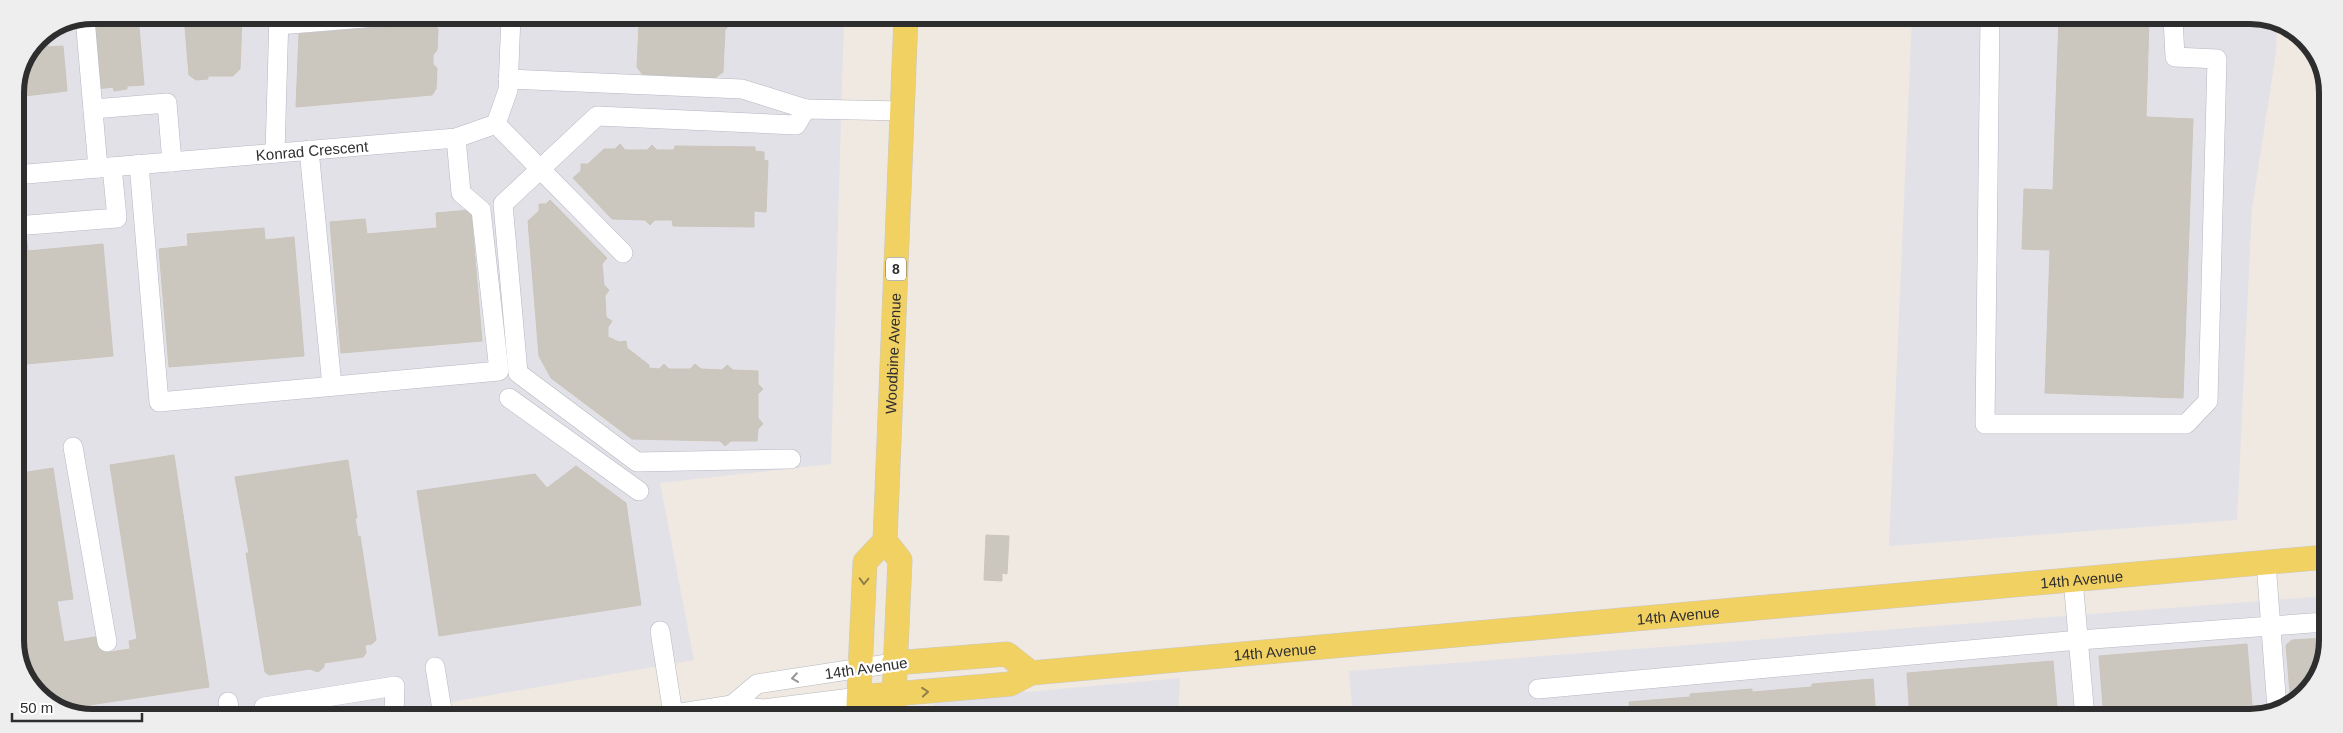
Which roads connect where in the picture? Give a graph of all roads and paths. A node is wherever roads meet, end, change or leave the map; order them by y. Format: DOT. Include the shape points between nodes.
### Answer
graph roads {
  1 [pos="86,24"];
  2 [pos="279,24"];
  3 [pos="511,24"];
  4 [pos="906,24"];
  5 [pos="1990,24"];
  6 [pos="2173,24"];
  7 [pos="76,26"];
  8 [pos="508,79"];
  9 [pos="93,109"];
  10 [pos="806,109"];
  11 [pos="903,111"];
  12 [pos="496,124"];
  13 [pos="456,138"];
  14 [pos="309,150"];
  15 [pos="276,153"];
  16 [pos="172,162"];
  17 [pos="139,164"];
  18 [pos="99,168"];
  19 [pos="540,168"];
  20 [pos="24,174"];
  21 [pos="24,225"];
  22 [pos="623,253"];
  23 [pos="332,386"];
  24 [pos="509,398"];
  25 [pos="73,447"];
  26 [pos="791,459"];
  27 [pos="639,491"];
  28 [pos="885,541"];
  29 [pos="2319,558"];
  30 [pos="2266,562"];
  31 [pos="2074,579"];
  32 [pos="2319,622"];
  33 [pos="2270,626"];
  34 [pos="660,631"];
  35 [pos="2079,640"];
  36 [pos="107,642"];
  37 [pos="894,663"];
  38 [pos="435,667"];
  39 [pos="860,667"];
  40 [pos="1031,673"];
  41 [pos="1538,689"];
  42 [pos="2277,704"];
  43 [pos="732,705"];
  44 [pos="894,705"];
  45 [pos="858,707"];
  46 [pos="264,709"];
  47 [pos="394,709"];
  48 [pos="442,709"];
  49 [pos="666,709"];
  50 [pos="706,709"];
  51 [pos="2084,709"];
  1 -- 9 [label="street"];
  2 -- 15 [label="street"];
  3 -- 8 [label="street"];
  4 -- 11 [label="main road, Woodbine Avenue / 8"];
  5 -- 6 [label="street" via="1985,424 2186,424 2208,400 2217,59 2175,57"];
  7 -- 18 [label="street"];
  8 -- 10 [label="street" via="742,89"];
  8 -- 12 [label="street" via="508,90"];
  9 -- 16 [label="street" via="167,102"];
  9 -- 18 [label="street"];
  10 -- 11 [label="street"];
  10 -- 19 [label="street" via="796,125 597,116"];
  11 -- 28 [label="main road, Woodbine Avenue / 8"];
  12 -- 13 [label="street, Konrad Crescent"];
  12 -- 19 [label="street"];
  13 -- 14 [label="street, Konrad Crescent"];
  13 -- 23 [label="street" via="461,193 481,210 499,371"];
  14 -- 15 [label="street, Konrad Crescent"];
  14 -- 23 [label="street"];
  15 -- 16 [label="street, Konrad Crescent"];
  16 -- 17 [label="street, Konrad Crescent"];
  17 -- 18 [label="street, Konrad Crescent"];
  17 -- 23 [label="street" via="159,402"];
  18 -- 20 [label="street, Konrad Crescent"];
  18 -- 21 [label="street" via="117,218"];
  19 -- 22 [label="street"];
  19 -- 26 [label="street" via="502,204 518,373 637,462"];
  24 -- 27 [label="street"];
  25 -- 36 [label="street"];
  28 -- 37 [label="main road" via="900,560"];
  28 -- 39 [label="main road, one-way" via="864,562"];
  29 -- 30 [label="main road, 14th Avenue"];
  30 -- 31 [label="main road, 14th Avenue"];
  30 -- 33 [label="street"];
  31 -- 35 [label="street"];
  31 -- 40 [label="main road, 14th Avenue"];
  32 -- 33 [label="street"];
  33 -- 35 [label="street"];
  33 -- 42 [label="street"];
  34 -- 49 [label="street"];
  35 -- 41 [label="street"];
  35 -- 51 [label="street"];
  37 -- 39 [label="street, 14th Avenue"];
  37 -- 40 [label="main road, 14th Avenue" via="1007,654"];
  37 -- 44 [label="main road"];
  38 -- 48 [label="street"];
  39 -- 43 [label="street, 14th Avenue, one-way" via="757,684"];
  39 -- 45 [label="main road"];
  44 -- 40 [label="main road, 14th Avenue, one-way" via="1010,684"];
  43 -- 45 [label="street, 14th Avenue" via="762,709"];
  43 -- 50 [label="street, 14th Avenue"];
  44 -- 45 [label="main road, 14th Avenue"];
  46 -- 47 [label="street" via="395,686"];
}
